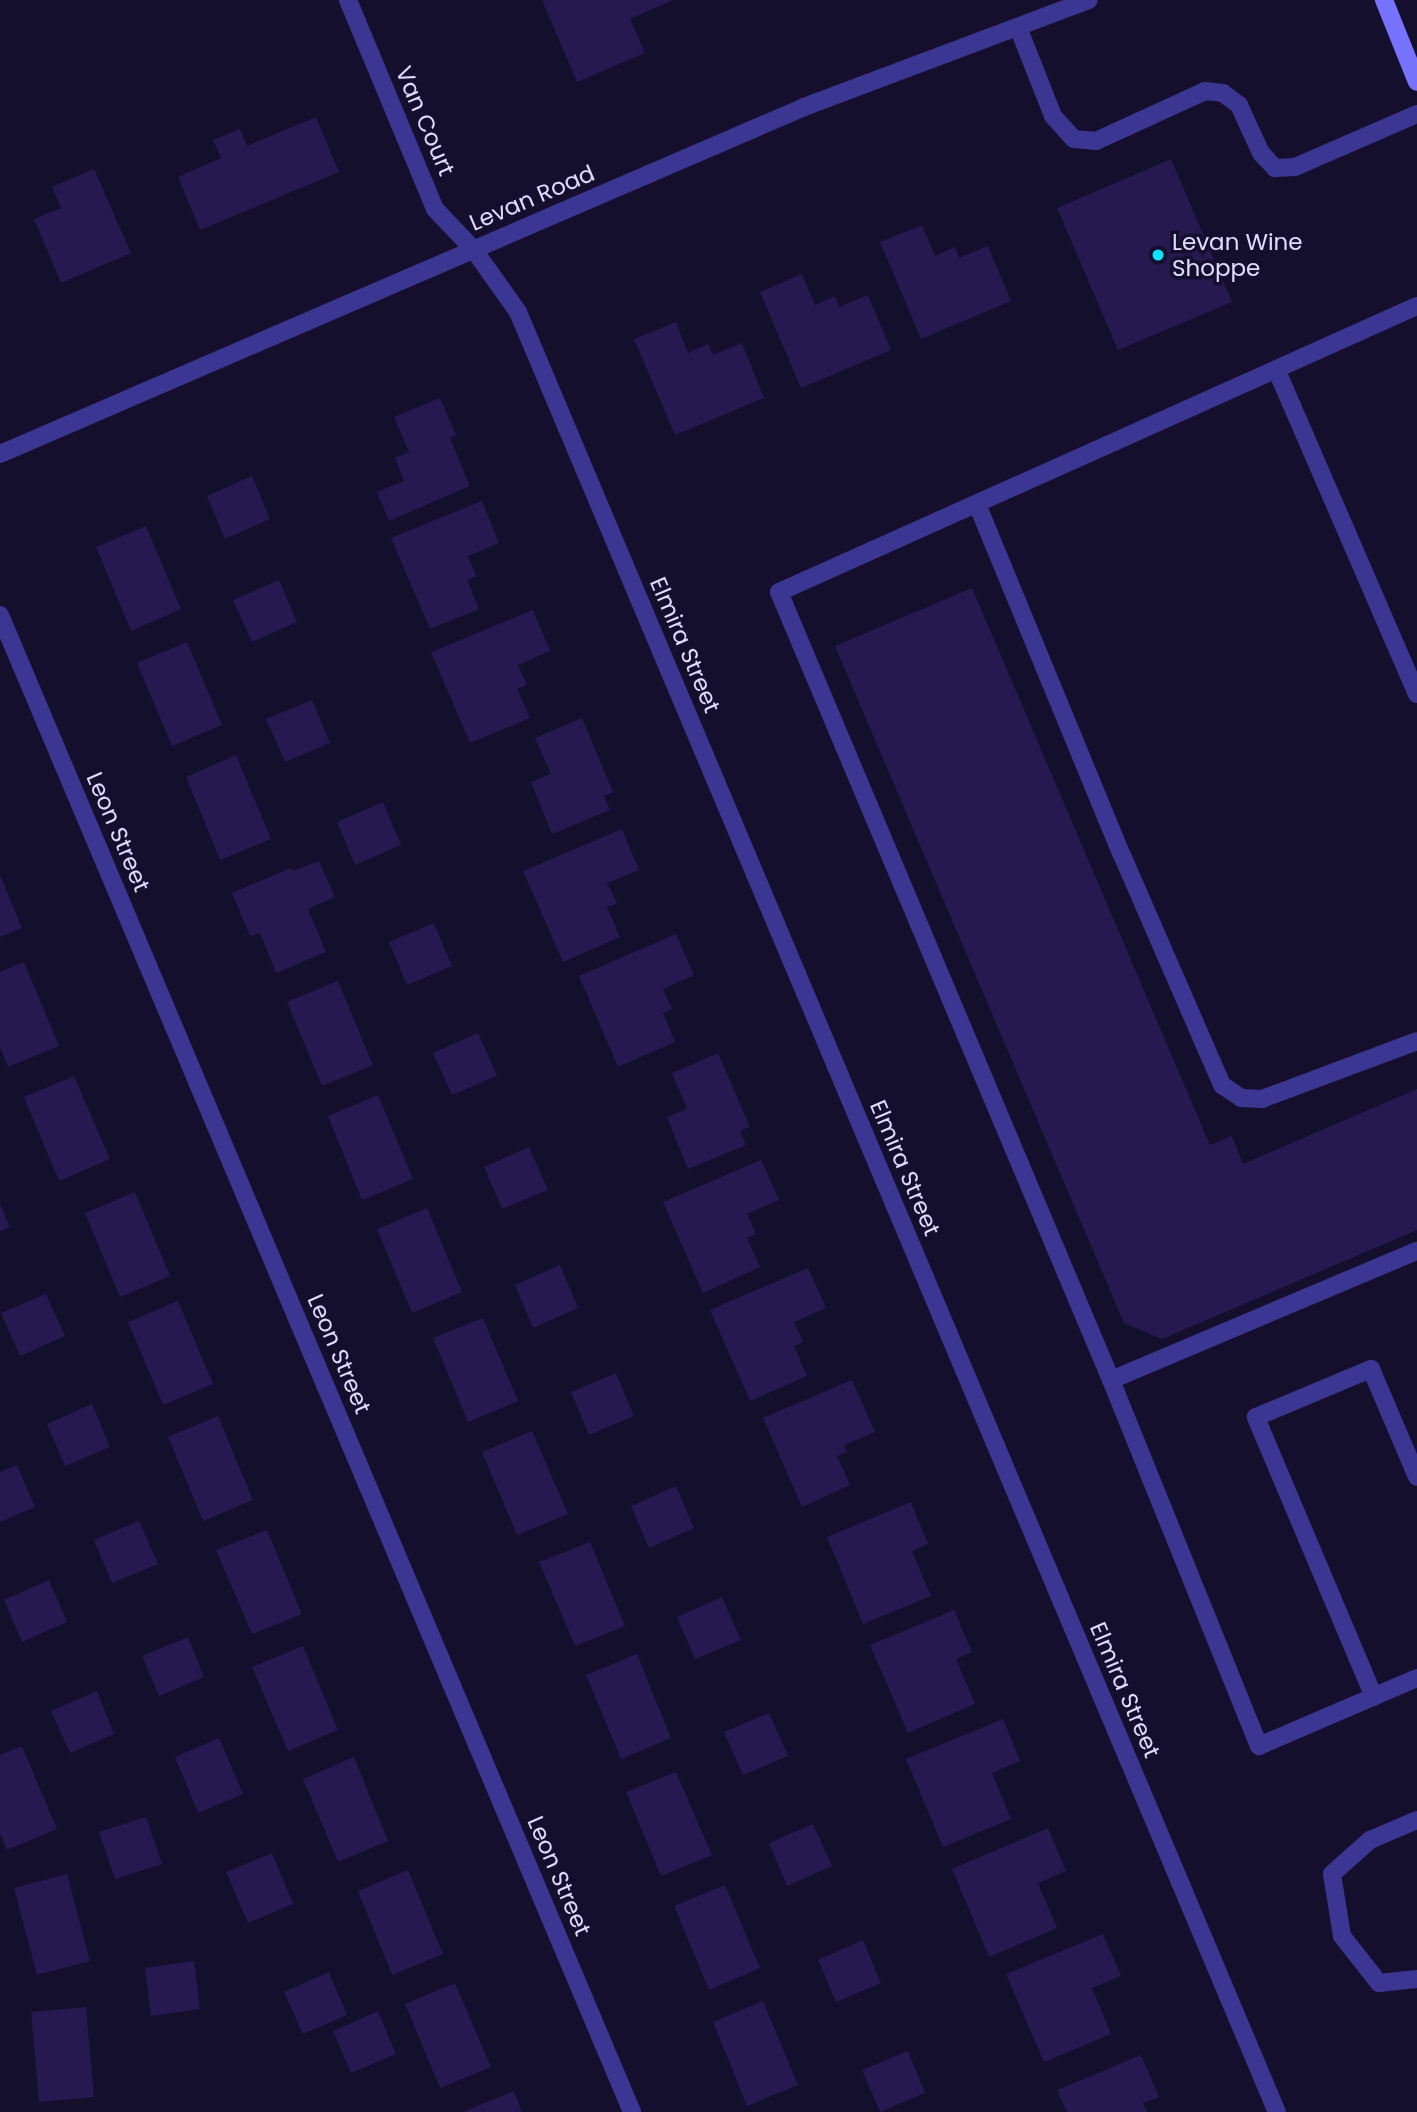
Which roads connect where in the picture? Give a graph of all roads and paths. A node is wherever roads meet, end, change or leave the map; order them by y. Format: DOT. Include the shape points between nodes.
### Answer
graph roads {
  1 [pos="348,0"];
  2 [pos="1089,0"];
  3 [pos="1384,0"];
  4 [pos="1018,27"];
  5 [pos="1417,82"];
  6 [pos="1417,114"];
  7 [pos="474,250"];
  8 [pos="1417,306"];
  9 [pos="1277,371"];
  10 [pos="0,454"];
  11 [pos="977,504"];
  12 [pos="0,615"];
  13 [pos="1417,694"];
  14 [pos="1417,1041"];
  15 [pos="1417,1251"];
  16 [pos="1111,1380"];
  17 [pos="1417,1477"];
  18 [pos="1417,1678"];
  19 [pos="1374,1697"];
  20 [pos="1417,1820"];
  21 [pos="1417,1979"];
  22 [pos="632,2112"];
  23 [pos="1277,2112"];
  1 -- 7 [label="street, Van Court" via="435,209"];
  2 -- 4 [label="street, Levan Road"];
  3 -- 5 [label="main road"];
  4 -- 6 [label="street" via="1054,117 1074,139 1096,141 1205,91 1223,93 1239,104 1261,153 1275,168 1295,167"];
  4 -- 7 [label="street, Levan Road" via="804,107"];
  7 -- 10 [label="street, Levan Road"];
  7 -- 23 [label="street, Elmira Street" via="518,312"];
  8 -- 9 [label="street"];
  9 -- 11 [label="street"];
  9 -- 13 [label="street"];
  11 -- 14 [label="street" via="1222,1085 1241,1098 1262,1100"];
  11 -- 16 [label="street" via="779,592"];
  12 -- 22 [label="street, Leon Street"];
  15 -- 16 [label="street"];
  16 -- 19 [label="street" via="1259,1746"];
  17 -- 19 [label="street" via="1371,1369 1256,1417"];
  18 -- 19 [label="street"];
  20 -- 21 [label="street" via="1370,1840 1332,1874 1342,1936 1379,1983"];
}
